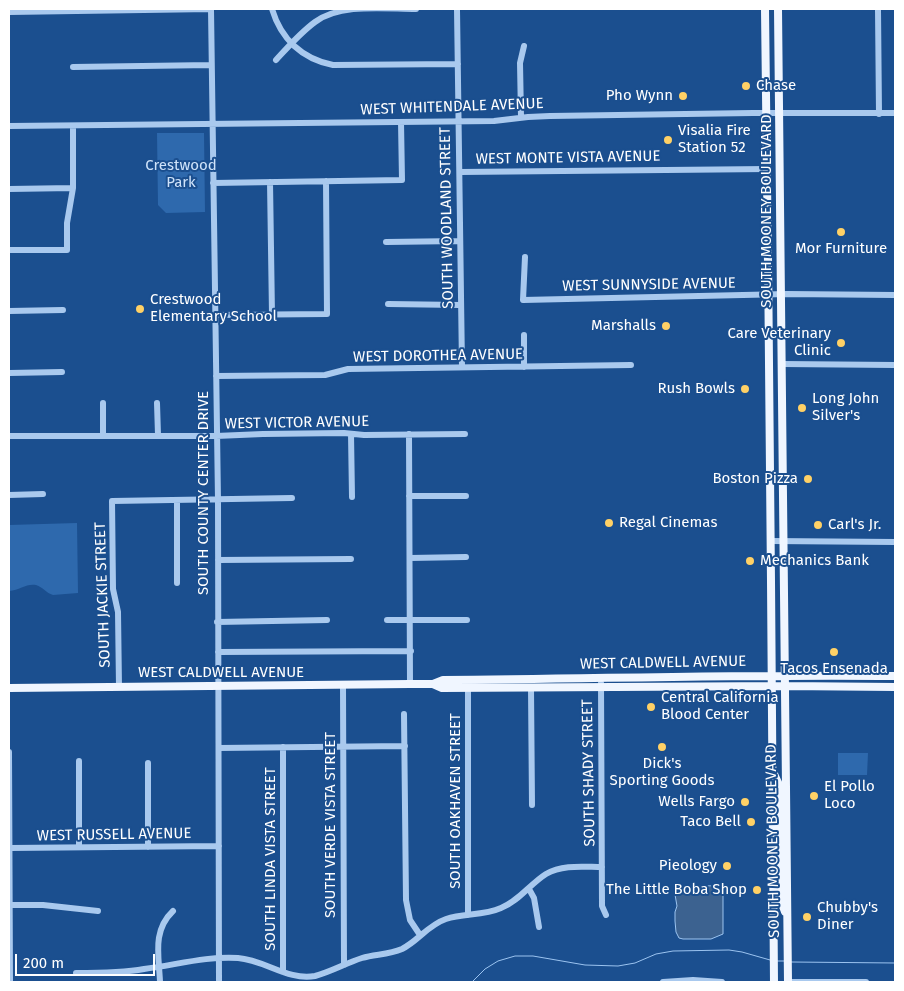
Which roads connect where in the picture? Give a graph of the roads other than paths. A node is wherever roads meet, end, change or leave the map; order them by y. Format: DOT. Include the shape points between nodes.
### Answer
graph roads {
  1 [pos="210,9"];
  2 [pos="272,9"];
  3 [pos="416,9"];
  4 [pos="457,9"];
  5 [pos="765,9"];
  6 [pos="778,9"];
  7 [pos="878,9"];
  8 [pos="9,12"];
  9 [pos="291,44"];
  10 [pos="524,46"];
  11 [pos="276,60"];
  12 [pos="458,64"];
  13 [pos="211,66"];
  14 [pos="73,67"];
  15 [pos="767,113"];
  16 [pos="780,113"];
  17 [pos="879,114"];
  18 [pos="895,114"];
  19 [pos="521,117"];
  20 [pos="458,121"];
  21 [pos="401,122"];
  22 [pos="213,124"];
  23 [pos="9,126"];
  24 [pos="73,126"];
  25 [pos="768,169"];
  26 [pos="460,172"];
  27 [pos="270,182"];
  28 [pos="326,182"];
  29 [pos="213,183"];
  30 [pos="73,188"];
  31 [pos="9,189"];
  32 [pos="460,241"];
  33 [pos="386,242"];
  34 [pos="9,250"];
  35 [pos="525,256"];
  36 [pos="780,294"];
  37 [pos="769,295"];
  38 [pos="895,295"];
  39 [pos="388,304"];
  40 [pos="460,305"];
  41 [pos="63,310"];
  42 [pos="9,311"];
  43 [pos="215,315"];
  44 [pos="272,315"];
  45 [pos="524,335"];
  46 [pos="782,364"];
  47 [pos="631,365"];
  48 [pos="895,365"];
  49 [pos="462,367"];
  50 [pos="524,367"];
  51 [pos="62,372"];
  52 [pos="9,373"];
  53 [pos="216,376"];
  54 [pos="103,403"];
  55 [pos="157,403"];
  56 [pos="351,434"];
  57 [pos="408,434"];
  58 [pos="465,434"];
  59 [pos="103,435"];
  60 [pos="158,435"];
  61 [pos="9,436"];
  62 [pos="216,436"];
  63 [pos="44,494"];
  64 [pos="9,495"];
  65 [pos="409,496"];
  66 [pos="466,496"];
  67 [pos="352,497"];
  68 [pos="292,498"];
  69 [pos="218,500"];
  70 [pos="177,501"];
  71 [pos="771,540"];
  72 [pos="783,540"];
  73 [pos="895,542"];
  74 [pos="466,557"];
  75 [pos="410,558"];
  76 [pos="351,559"];
  77 [pos="218,560"];
  78 [pos="177,583"];
  79 [pos="327,620"];
  80 [pos="387,620"];
  81 [pos="410,620"];
  82 [pos="467,620"];
  83 [pos="218,622"];
  84 [pos="411,651"];
  85 [pos="218,652"];
  86 [pos="785,674"];
  87 [pos="772,675"];
  88 [pos="895,676"];
  89 [pos="601,679"];
  90 [pos="518,680"];
  91 [pos="410,684"];
  92 [pos="433,684"];
  93 [pos="218,686"];
  94 [pos="343,686"];
  95 [pos="772,686"];
  96 [pos="785,686"];
  97 [pos="119,687"];
  98 [pos="895,687"];
  99 [pos="9,688"];
  100 [pos="468,688"];
  101 [pos="531,688"];
  102 [pos="600,688"];
  103 [pos="404,714"];
  104 [pos="344,746"];
  105 [pos="404,746"];
  106 [pos="283,747"];
  107 [pos="219,748"];
  108 [pos="9,752"];
  109 [pos="79,761"];
  110 [pos="148,763"];
  111 [pos="773,772"];
  112 [pos="532,805"];
  113 [pos="774,843"];
  114 [pos="786,843"];
  115 [pos="148,846"];
  116 [pos="219,846"];
  117 [pos="80,847"];
  118 [pos="10,848"];
  119 [pos="602,867"];
  120 [pos="529,888"];
  121 [pos="9,905"];
  122 [pos="98,911"];
  123 [pos="173,911"];
  124 [pos="468,915"];
  125 [pos="606,916"];
  126 [pos="787,917"];
  127 [pos="539,926"];
  128 [pos="420,935"];
  129 [pos="220,958"];
  130 [pos="344,965"];
  131 [pos="159,966"];
  132 [pos="283,972"];
  133 [pos="76,973"];
  134 [pos="220,980"];
  135 [pos="10,982"];
  136 [pos="160,982"];
  137 [pos="663,982"];
  138 [pos="722,982"];
  139 [pos="774,982"];
  140 [pos="788,982"];
  141 [pos="866,982"];
  1 -- 8 [label="street"];
  1 -- 13 [label="street, SOUTH COUNTY CENTER DRIVE"];
  2 -- 9 [label="street" via="279,28"];
  3 -- 9 [label="street" via="339,11 314,22"];
  4 -- 12 [label="street, SOUTH WOODLAND STREET"];
  5 -- 15 [label="main road, SOUTH MOONEY BOULEVARD"];
  6 -- 16 [label="main road, SOUTH MOONEY BOULEVARD"];
  7 -- 17 [label="street"];
  9 -- 11 [label="street"];
  9 -- 12 [label="street" via="308,57 334,65"];
  10 -- 19 [label="street" via="520,62"];
  12 -- 20 [label="street, SOUTH WOODLAND STREET"];
  13 -- 14 [label="street"];
  13 -- 22 [label="street, SOUTH COUNTY CENTER DRIVE"];
  15 -- 16 [label="street, WEST WHITENDALE AVENUE"];
  15 -- 19 [label="street, WEST WHITENDALE AVENUE"];
  15 -- 25 [label="main road, SOUTH MOONEY BOULEVARD"];
  16 -- 17 [label="street, WEST WHITENDALE AVENUE"];
  16 -- 36 [label="main road, SOUTH MOONEY BOULEVARD"];
  17 -- 18 [label="street, WEST WHITENDALE AVENUE"];
  19 -- 20 [label="street, WEST WHITENDALE AVENUE"];
  20 -- 21 [label="street, WEST WHITENDALE AVENUE"];
  20 -- 26 [label="street, SOUTH WOODLAND STREET"];
  21 -- 22 [label="street, WEST WHITENDALE AVENUE"];
  21 -- 28 [label="street" via="402,180"];
  22 -- 24 [label="street, WEST WHITENDALE AVENUE"];
  22 -- 29 [label="street, SOUTH COUNTY CENTER DRIVE"];
  23 -- 24 [label="street, WEST WHITENDALE AVENUE"];
  24 -- 30 [label="street"];
  25 -- 26 [label="street, WEST MONTE VISTA AVENUE"];
  25 -- 37 [label="main road, SOUTH MOONEY BOULEVARD"];
  26 -- 32 [label="street, SOUTH WOODLAND STREET"];
  27 -- 28 [label="street"];
  27 -- 29 [label="street"];
  27 -- 44 [label="street"];
  28 -- 44 [label="street" via="327,314"];
  29 -- 43 [label="street, SOUTH COUNTY CENTER DRIVE"];
  30 -- 31 [label="street"];
  30 -- 34 [label="street" via="67,223 67,250"];
  32 -- 33 [label="street"];
  32 -- 40 [label="street, SOUTH WOODLAND STREET"];
  35 -- 37 [label="street, WEST SUNNYSIDE AVENUE" via="523,300"];
  36 -- 37 [label="street, WEST SUNNYSIDE AVENUE"];
  36 -- 38 [label="street, WEST SUNNYSIDE AVENUE"];
  36 -- 46 [label="main road, SOUTH MOONEY BOULEVARD"];
  37 -- 71 [label="main road, SOUTH MOONEY BOULEVARD"];
  39 -- 40 [label="street"];
  40 -- 49 [label="street, SOUTH WOODLAND STREET"];
  41 -- 42 [label="street"];
  43 -- 44 [label="street"];
  43 -- 53 [label="street, SOUTH COUNTY CENTER DRIVE"];
  45 -- 50 [label="street"];
  46 -- 48 [label="street"];
  46 -- 72 [label="main road, SOUTH MOONEY BOULEVARD"];
  47 -- 50 [label="street, WEST DOROTHEA AVENUE"];
  49 -- 50 [label="street, WEST DOROTHEA AVENUE"];
  49 -- 53 [label="street, WEST DOROTHEA AVENUE" via="348,369 326,375"];
  51 -- 52 [label="street"];
  53 -- 62 [label="street, SOUTH COUNTY CENTER DRIVE"];
  54 -- 59 [label="street"];
  55 -- 60 [label="street"];
  56 -- 57 [label="street, WEST VICTOR AVENUE"];
  56 -- 62 [label="street, WEST VICTOR AVENUE"];
  56 -- 67 [label="street"];
  57 -- 58 [label="street, WEST VICTOR AVENUE"];
  57 -- 65 [label="street"];
  59 -- 60 [label="street, WEST VICTOR AVENUE"];
  59 -- 61 [label="street, WEST VICTOR AVENUE"];
  60 -- 62 [label="street, WEST VICTOR AVENUE"];
  62 -- 69 [label="street, SOUTH COUNTY CENTER DRIVE"];
  63 -- 64 [label="street"];
  65 -- 66 [label="street"];
  65 -- 75 [label="street"];
  68 -- 69 [label="street"];
  69 -- 70 [label="street"];
  69 -- 77 [label="street, SOUTH COUNTY CENTER DRIVE"];
  70 -- 78 [label="street"];
  70 -- 97 [label="street, SOUTH JACKIE STREET" via="112,501"];
  71 -- 72 [label="street"];
  71 -- 87 [label="main road, SOUTH MOONEY BOULEVARD"];
  72 -- 73 [label="street"];
  72 -- 86 [label="main road, SOUTH MOONEY BOULEVARD"];
  74 -- 75 [label="street"];
  75 -- 81 [label="street"];
  76 -- 77 [label="street"];
  77 -- 83 [label="street, SOUTH COUNTY CENTER DRIVE"];
  79 -- 83 [label="street"];
  80 -- 81 [label="street"];
  81 -- 82 [label="street"];
  81 -- 84 [label="street"];
  83 -- 85 [label="street, SOUTH COUNTY CENTER DRIVE"];
  84 -- 85 [label="street"];
  84 -- 91 [label="street"];
  85 -- 93 [label="street, SOUTH COUNTY CENTER DRIVE"];
  86 -- 87 [label="main road, WEST CALDWELL AVENUE"];
  86 -- 88 [label="main road, WEST CALDWELL AVENUE"];
  86 -- 96 [label="main road, SOUTH MOONEY BOULEVARD"];
  87 -- 89 [label="main road, WEST CALDWELL AVENUE"];
  87 -- 95 [label="main road, SOUTH MOONEY BOULEVARD"];
  89 -- 90 [label="main road, WEST CALDWELL AVENUE"];
  89 -- 102 [label="street, SOUTH SHADY STREET"];
  90 -- 92 [label="main road, WEST CALDWELL AVENUE" via="443,680"];
  90 -- 100 [label="main road" via="469,684"];
  91 -- 92 [label="main road, WEST CALDWELL AVENUE"];
  91 -- 94 [label="main road, WEST CALDWELL AVENUE"];
  92 -- 100 [label="main road, WEST CALDWELL AVENUE" via="442,688"];
  93 -- 94 [label="main road, WEST CALDWELL AVENUE"];
  93 -- 97 [label="main road, WEST CALDWELL AVENUE"];
  93 -- 107 [label="street, SOUTH COUNTY CENTER DRIVE"];
  94 -- 104 [label="street, SOUTH VERDE VISTA STREET"];
  95 -- 96 [label="main road, WEST CALDWELL AVENUE"];
  95 -- 102 [label="main road, WEST CALDWELL AVENUE"];
  95 -- 111 [label="main road, SOUTH MOONEY BOULEVARD"];
  96 -- 98 [label="main road, WEST CALDWELL AVENUE"];
  96 -- 114 [label="main road, SOUTH MOONEY BOULEVARD"];
  97 -- 99 [label="main road, WEST CALDWELL AVENUE"];
  100 -- 101 [label="main road, WEST CALDWELL AVENUE"];
  100 -- 124 [label="street, SOUTH OAKHAVEN STREET"];
  101 -- 102 [label="main road, WEST CALDWELL AVENUE"];
  101 -- 112 [label="street"];
  102 -- 119 [label="street, SOUTH SHADY STREET"];
  103 -- 105 [label="street"];
  104 -- 105 [label="street"];
  104 -- 106 [label="street"];
  104 -- 130 [label="street, SOUTH VERDE VISTA STREET"];
  105 -- 128 [label="street" via="406,900 410,920"];
  106 -- 107 [label="street"];
  106 -- 132 [label="street, SOUTH LINDA VISTA STREET"];
  107 -- 116 [label="street, SOUTH COUNTY CENTER DRIVE"];
  108 -- 118 [label="street"];
  109 -- 117 [label="street"];
  110 -- 115 [label="street"];
  111 -- 113 [label="main road, SOUTH MOONEY BOULEVARD"];
  111 -- 114 [label="main road" via="779,784 780,838"];
  113 -- 126 [label="main road" via="780,848 781,902"];
  113 -- 139 [label="main road, SOUTH MOONEY BOULEVARD"];
  114 -- 126 [label="main road, SOUTH MOONEY BOULEVARD"];
  115 -- 116 [label="street, WEST RUSSELL AVENUE"];
  115 -- 117 [label="street, WEST RUSSELL AVENUE"];
  116 -- 129 [label="street, SOUTH COUNTY CENTER DRIVE"];
  117 -- 118 [label="street, WEST RUSSELL AVENUE"];
  118 -- 121 [label="street"];
  119 -- 120 [label="street" via="560,869 545,875"];
  119 -- 125 [label="street, SOUTH SHADY STREET" via="602,906"];
  120 -- 124 [label="street" via="511,904"];
  120 -- 127 [label="street"];
  121 -- 122 [label="street" via="51,905"];
  121 -- 135 [label="street"];
  123 -- 131 [label="street" via="161,927"];
  124 -- 128 [label="street" via="444,919"];
  126 -- 140 [label="main road, SOUTH MOONEY BOULEVARD"];
  128 -- 130 [label="street" via="396,951 360,958"];
  129 -- 131 [label="street"];
  129 -- 132 [label="street" via="244,959"];
  129 -- 134 [label="street, SOUTH COUNTY CENTER DRIVE"];
  130 -- 132 [label="street" via="310,976"];
  131 -- 133 [label="street"];
  131 -- 136 [label="street"];
  137 -- 138 [label="street"];
  140 -- 141 [label="street"];
}
